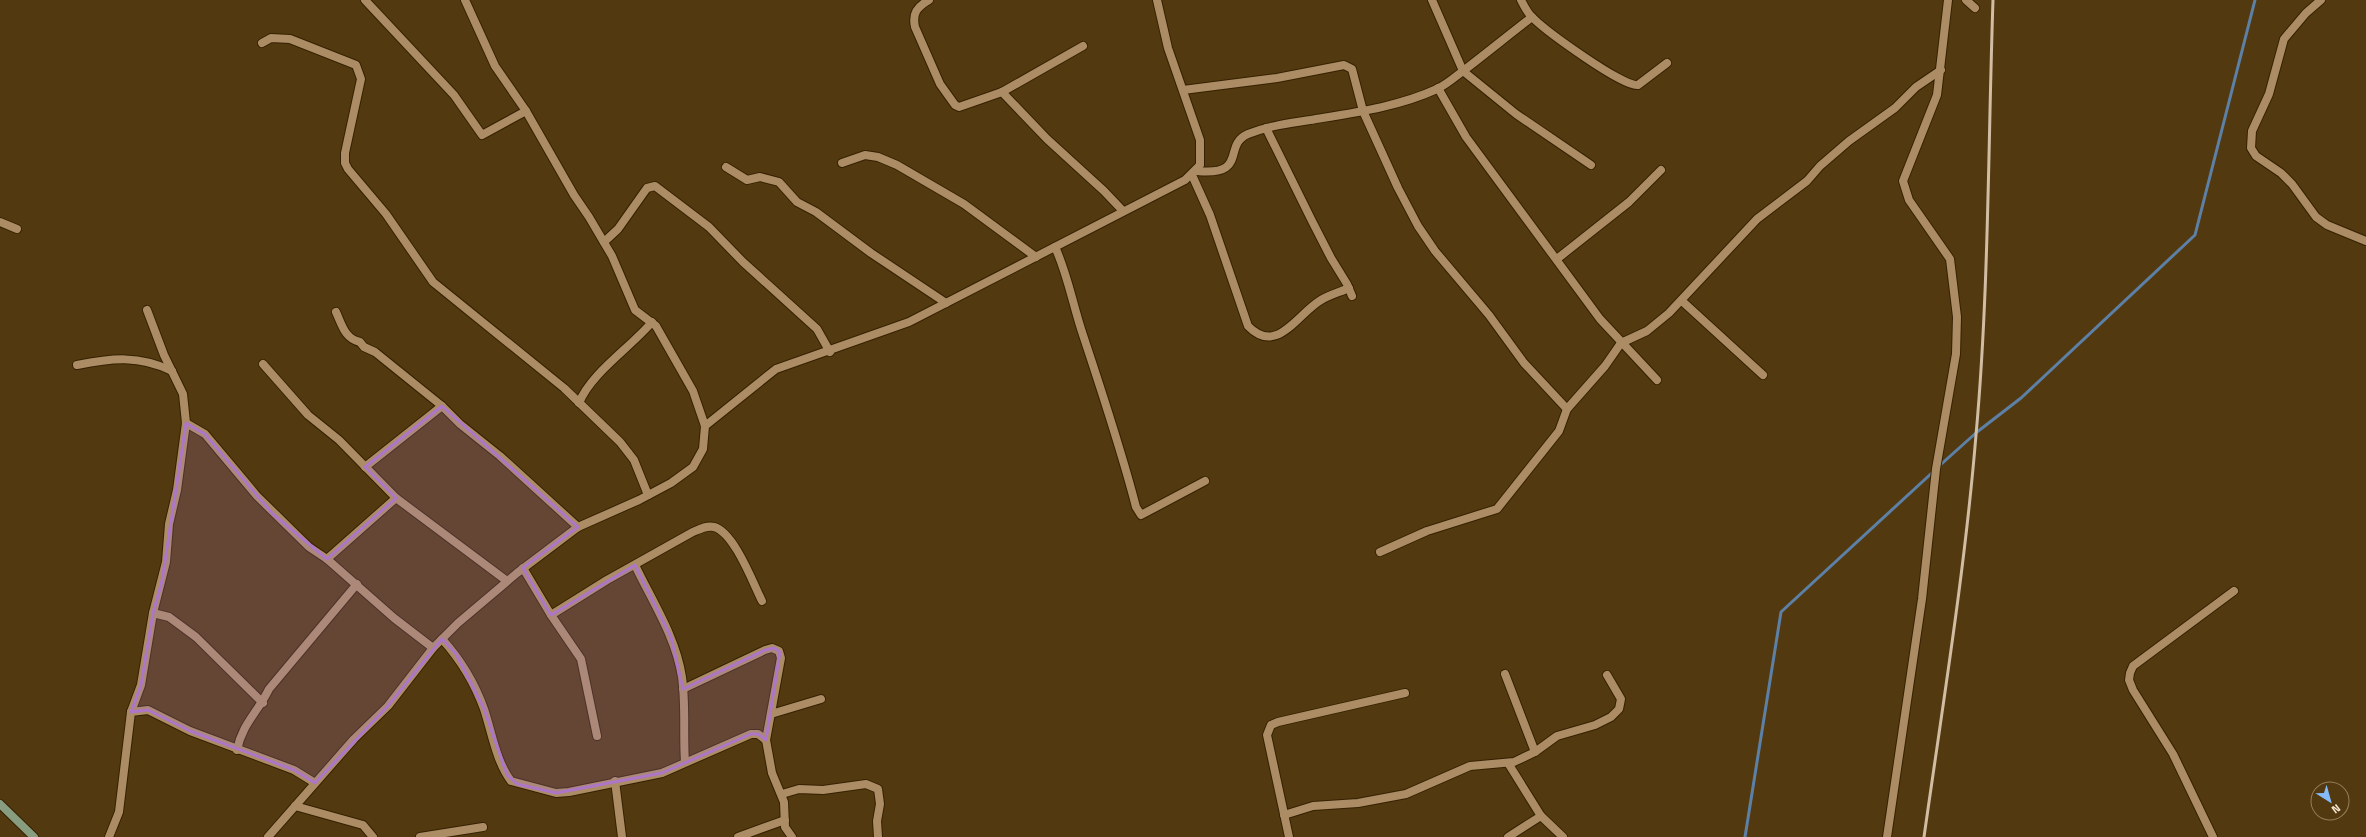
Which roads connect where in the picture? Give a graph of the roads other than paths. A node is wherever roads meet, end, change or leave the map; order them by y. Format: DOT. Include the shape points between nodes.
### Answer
graph roads {
  1 [pos="365,0"];
  2 [pos="465,0"];
  3 [pos="929,0"];
  4 [pos="1157,0"];
  5 [pos="1432,0"];
  6 [pos="1521,0"];
  7 [pos="1948,0"];
  8 [pos="1966,0"];
  9 [pos="2321,0"];
  10 [pos="1975,8"];
  11 [pos="1532,17"];
  12 [pos="262,43"];
  13 [pos="1083,46"];
  14 [pos="1667,63"];
  15 [pos="1941,70"];
  16 [pos="1463,71"];
  17 [pos="1438,88"];
  18 [pos="1183,90"];
  19 [pos="1002,92"];
  20 [pos="526,111"];
  21 [pos="1363,111"];
  22 [pos="1266,128"];
  23 [pos="842,163"];
  24 [pos="1590,165"];
  25 [pos="726,166"];
  26 [pos="1661,170"];
  27 [pos="1194,173"];
  28 [pos="1123,211"];
  29 [pos="0,222"];
  30 [pos="17,229"];
  31 [pos="2366,241"];
  32 [pos="604,242"];
  33 [pos="1055,247"];
  34 [pos="1036,257"];
  35 [pos="1557,259"];
  36 [pos="1349,288"];
  37 [pos="1352,296"];
  38 [pos="1682,301"];
  39 [pos="946,303"];
  40 [pos="147,310"];
  41 [pos="336,312"];
  42 [pos="652,322"];
  43 [pos="1621,344"];
  44 [pos="830,352"];
  45 [pos="263,364"];
  46 [pos="77,365"];
  47 [pos="172,371"];
  48 [pos="1763,376"];
  49 [pos="1657,380"];
  50 [pos="579,403"];
  51 [pos="442,406"];
  52 [pos="1566,409"];
  53 [pos="186,423"];
  54 [pos="705,426"];
  55 [pos="365,467"];
  56 [pos="1205,481"];
  57 [pos="648,495"];
  58 [pos="396,498"];
  59 [pos="578,527"];
  60 [pos="1380,552"];
  61 [pos="327,559"];
  62 [pos="635,565"];
  63 [pos="523,568"];
  64 [pos="507,581"];
  65 [pos="358,584"];
  66 [pos="2234,591"];
  67 [pos="762,601"];
  68 [pos="153,613"];
  69 [pos="551,616"];
  70 [pos="442,639"];
  71 [pos="433,648"];
  72 [pos="1504,674"];
  73 [pos="1607,675"];
  74 [pos="683,689"];
  75 [pos="1405,693"];
  76 [pos="821,699"];
  77 [pos="262,702"];
  78 [pos="131,712"];
  79 [pos="771,714"];
  80 [pos="597,736"];
  81 [pos="766,740"];
  82 [pos="237,750"];
  83 [pos="1535,752"];
  84 [pos="685,762"];
  85 [pos="1508,763"];
  86 [pos="615,781"];
  87 [pos="315,783"];
  88 [pos="782,794"];
  89 [pos="0,804"];
  90 [pos="295,806"];
  91 [pos="1284,815"];
  92 [pos="1541,816"];
  93 [pos="785,820"];
  94 [pos="482,827"];
  95 [pos="34,837"];
  96 [pos="109,837"];
  97 [pos="268,837"];
  98 [pos="373,837"];
  99 [pos="420,837"];
  100 [pos="622,837"];
  101 [pos="738,837"];
  102 [pos="792,837"];
  103 [pos="878,837"];
  104 [pos="1289,837"];
  105 [pos="1508,837"];
  106 [pos="1563,837"];
  107 [pos="1887,837"];
  108 [pos="2213,837"];
  1 -- 20 [label="street" via="454,95 482,135"];
  2 -- 20 [label="street" via="495,66"];
  3 -- 19 [label="street" via="914,12 915,27 940,84 955,105 963,107"];
  4 -- 18 [label="street" via="1168,48"];
  5 -- 16 [label="street"];
  6 -- 11 [label="street"];
  7 -- 15 [label="street"];
  8 -- 10 [label="street"];
  9 -- 31 [label="street" via="2284,39 2269,94 2252,131 2251,148 2256,156 2292,184 2316,217 2326,225"];
  11 -- 14 [label="street" via="1580,55 1633,86"];
  11 -- 16 [label="street"];
  12 -- 50 [label="street" via="271,38 290,39 356,65 361,79 345,153 348,169 386,214 433,282"];
  13 -- 19 [label="street"];
  15 -- 38 [label="street" via="1849,141 1807,181 1757,219"];
  15 -- 107 [label="street" via="1937,95 1903,181 1909,200 1950,259 1958,317 1956,354 1936,469 1922,598"];
  16 -- 17 [label="street"];
  16 -- 24 [label="street" via="1516,114"];
  17 -- 21 [label="street"];
  17 -- 35 [label="street" via="1466,137"];
  18 -- 21 [label="street" via="1277,78 1344,65 1352,69"];
  18 -- 27 [label="street" via="1200,140 1202,158"];
  19 -- 28 [label="street"];
  20 -- 32 [label="street"];
  21 -- 22 [label="street"];
  21 -- 52 [label="street" via="1398,188 1431,244 1524,363"];
  22 -- 27 [label="street" via="1242,137 1235,148 1232,162 1225,169 1213,173"];
  22 -- 36 [label="street"];
  23 -- 34 [label="street" via="865,155 897,165 964,204"];
  25 -- 39 [label="street" via="747,180 760,177 778,182 798,202"];
  26 -- 35 [label="street" via="1629,202"];
  27 -- 28 [label="street"];
  27 -- 36 [label="street" via="1248,326 1257,335 1274,337 1297,322 1321,300"];
  28 -- 33 [label="street"];
  29 -- 30 [label="street"];
  32 -- 42 [label="street" via="635,310"];
  32 -- 44 [label="street" via="618,229 647,188 655,186 709,227 743,262 817,329"];
  33 -- 34 [label="street"];
  33 -- 56 [label="street" via="1063,262 1074,307 1140,515"];
  34 -- 39 [label="street"];
  35 -- 43 [label="street"];
  36 -- 37 [label="street"];
  38 -- 43 [label="street" via="1647,331"];
  38 -- 48 [label="street"];
  39 -- 44 [label="street" via="891,330"];
  40 -- 47 [label="street"];
  41 -- 51 [label="street" via="350,338 360,342"];
  42 -- 50 [label="street" via="598,376"];
  42 -- 54 [label="street" via="693,391"];
  43 -- 49 [label="street"];
  43 -- 52 [label="street"];
  44 -- 54 [label="street" via="771,372"];
  45 -- 55 [label="street" via="308,415 339,440"];
  46 -- 47 [label="street" via="110,359 147,360"];
  47 -- 53 [label="street" via="183,394"];
  50 -- 57 [label="street" via="629,453"];
  51 -- 55 [label="street"];
  51 -- 59 [label="street"];
  52 -- 60 [label="street" via="1559,430 1497,509 1427,531"];
  53 -- 61 [label="street" via="205,434 274,514 309,547"];
  53 -- 68 [label="street" via="169,524 166,562"];
  54 -- 57 [label="street" via="703,449 693,467"];
  55 -- 58 [label="street"];
  57 -- 59 [label="street"];
  58 -- 61 [label="street"];
  58 -- 64 [label="street"];
  59 -- 63 [label="street"];
  61 -- 65 [label="street" via="351,581"];
  62 -- 67 [label="street" via="691,533 714,526 726,534"];
  62 -- 69 [label="street"];
  62 -- 74 [label="street" via="671,637"];
  63 -- 64 [label="street"];
  63 -- 69 [label="street"];
  64 -- 70 [label="street"];
  65 -- 71 [label="street" via="394,618"];
  65 -- 77 [label="street" via="269,689"];
  66 -- 108 [label="street" via="2133,666 2130,673 2133,690 2173,754"];
  68 -- 77 [label="street" via="169,617 196,637"];
  68 -- 78 [label="street" via="141,685"];
  69 -- 80 [label="street" via="581,659"];
  70 -- 71 [label="street"];
  70 -- 86 [label="street" via="456,654 484,709 499,758 511,781 556,793"];
  71 -- 87 [label="street" via="388,706"];
  72 -- 83 [label="street"];
  73 -- 83 [label="street" via="1621,699 1619,709 1611,717 1595,725 1557,736"];
  74 -- 79 [label="street" via="774,648 780,652 781,658"];
  74 -- 84 [label="street" via="686,722 683,733"];
  75 -- 91 [label="street" via="1271,725 1267,735"];
  76 -- 79 [label="street"];
  77 -- 82 [label="street" via="240,734"];
  78 -- 82 [label="street" via="148,710"];
  78 -- 96 [label="street" via="119,812"];
  79 -- 81 [label="street"];
  81 -- 84 [label="street" via="758,734 751,734"];
  81 -- 88 [label="street" via="772,773"];
  82 -- 87 [label="street" via="294,770"];
  83 -- 85 [label="street"];
  84 -- 86 [label="street" via="662,773"];
  85 -- 91 [label="street" via="1470,766 1406,794 1358,803 1313,806"];
  85 -- 92 [label="street"];
  86 -- 100 [label="street"];
  87 -- 90 [label="street"];
  88 -- 93 [label="street"];
  88 -- 103 [label="street" via="799,789 823,790 866,784 878,789"];
  89 -- 95 [label="main road"];
  90 -- 97 [label="street"];
  90 -- 98 [label="street" via="363,825"];
  91 -- 104 [label="street"];
  92 -- 105 [label="street"];
  92 -- 106 [label="street"];
  93 -- 101 [label="street"];
  93 -- 102 [label="street" via="786,831"];
  94 -- 99 [label="street"];
}
